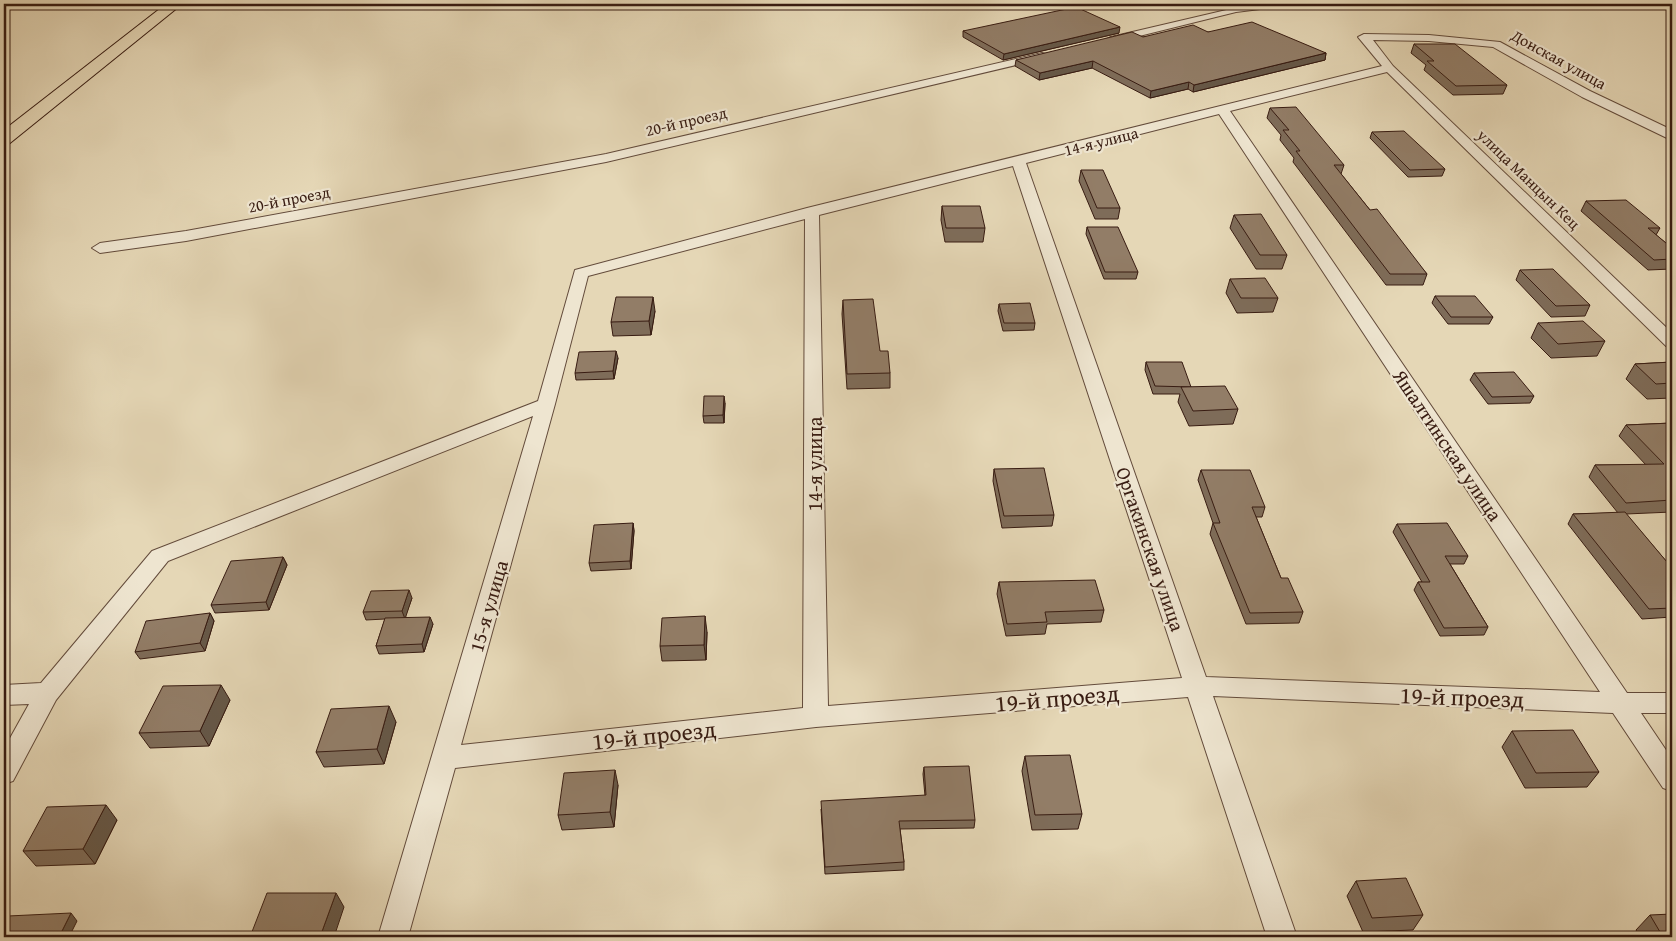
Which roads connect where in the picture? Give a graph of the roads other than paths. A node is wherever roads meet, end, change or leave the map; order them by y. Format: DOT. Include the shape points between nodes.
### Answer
graph roads {
  1 [pos="174,4"];
  2 [pos="1275,4"];
  3 [pos="1364,37"];
  4 [pos="1101,42"];
  5 [pos="1053,53"];
  6 [pos="103,61"];
  7 [pos="1389,68"];
  8 [pos="1223,110"];
  9 [pos="4,119"];
  10 [pos="1672,135"];
  11 [pos="4,140"];
  12 [pos="1019,162"];
  13 [pos="812,211"];
  14 [pos="100,248"];
  15 [pos="581,273"];
  16 [pos="1672,342"];
  17 [pos="546,404"];
  18 [pos="1198,686"];
  19 [pos="47,693"];
  20 [pos="4,695"];
  21 [pos="1620,703"];
  22 [pos="1672,703"];
  23 [pos="816,717"];
  24 [pos="444,758"];
  25 [pos="4,774"];
  26 [pos="1672,780"];
  27 [pos="394,937"];
  28 [pos="1282,937"];
  1 -- 6 [label="highway"];
  2 -- 4 [label="street" via="1236,9"];
  3 -- 7 [label="street, улица Манцын Кец"];
  3 -- 10 [label="street, Донская улица" via="1496,44 1586,94"];
  5 -- 14 [label="street, 20-й проезд" via="606,158 186,236"];
  6 -- 9 [label="highway"];
  6 -- 11 [label="highway"];
  7 -- 8 [label="street, 14-я улица"];
  7 -- 16 [label="street, улица Манцын Кец"];
  8 -- 12 [label="street, 14-я улица"];
  8 -- 21 [label="street, Яшалтинская улица"];
  12 -- 13 [label="street, 14-я улица"];
  12 -- 18 [label="street, Оргакинская улица"];
  13 -- 15 [label="street, 14-я улица"];
  13 -- 23 [label="street, 14-я улица"];
  15 -- 17 [label="street, 15-я улица"];
  17 -- 19 [label="street" via="160,556"];
  17 -- 24 [label="street, 15-я улица"];
  18 -- 21 [label="street, 19-й проезд"];
  18 -- 23 [label="street, 19-й проезд"];
  18 -- 28 [label="street, Оргакинская улица"];
  19 -- 20 [label="street"];
  19 -- 25 [label="street"];
  21 -- 22 [label="street, 19-й проезд"];
  21 -- 26 [label="street, Яшалтинская улица"];
  23 -- 24 [label="street, 19-й проезд"];
  24 -- 27 [label="street, 15-я улица"];
}
